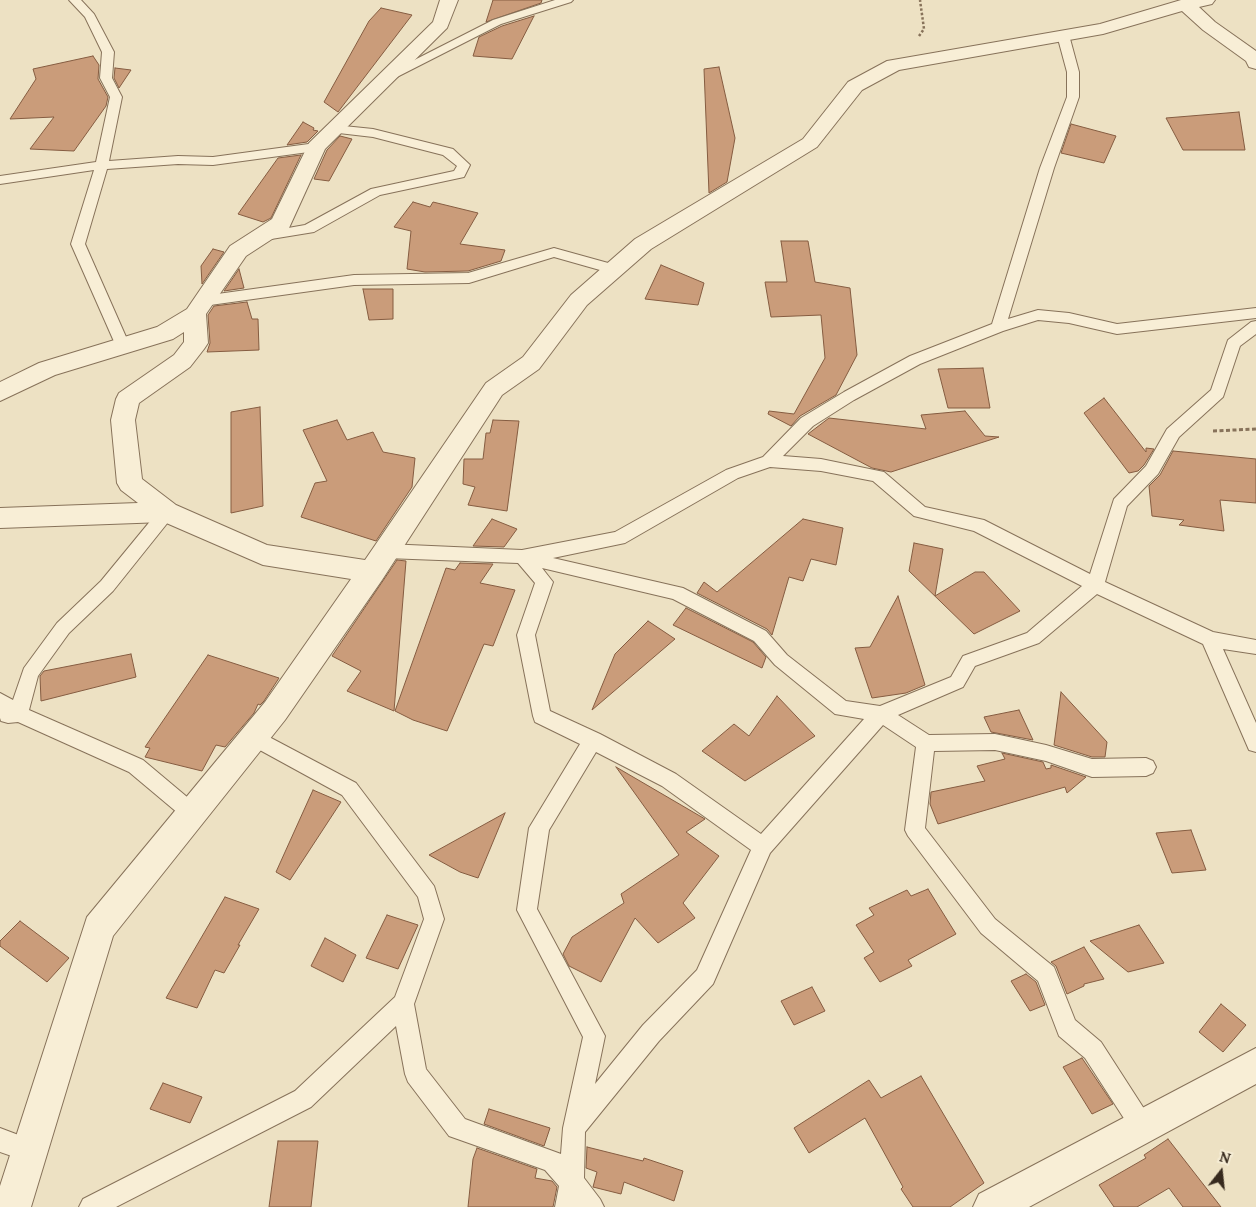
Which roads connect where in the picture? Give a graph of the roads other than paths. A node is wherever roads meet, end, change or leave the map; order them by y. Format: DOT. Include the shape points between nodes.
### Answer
graph roads {
  1 [pos="75,0"];
  2 [pos="449,0"];
  3 [pos="567,0"];
  4 [pos="1194,2"];
  5 [pos="1063,36"];
  6 [pos="1256,63"];
  7 [pos="386,77"];
  8 [pos="334,129"];
  9 [pos="316,146"];
  10 [pos="102,164"];
  11 [pos="0,180"];
  12 [pos="259,237"];
  13 [pos="614,269"];
  14 [pos="199,307"];
  15 [pos="1256,313"];
  16 [pos="1256,326"];
  17 [pos="998,327"];
  18 [pos="123,346"];
  19 [pos="0,392"];
  20 [pos="769,461"];
  21 [pos="167,512"];
  22 [pos="0,518"];
  23 [pos="386,551"];
  24 [pos="522,557"];
  25 [pos="372,572"];
  26 [pos="1095,584"];
  27 [pos="1210,639"];
  28 [pos="1256,647"];
  29 [pos="0,701"];
  30 [pos="19,714"];
  31 [pos="881,714"];
  32 [pos="0,715"];
  33 [pos="254,737"];
  34 [pos="593,740"];
  35 [pos="926,743"];
  36 [pos="1256,744"];
  37 [pos="1146,767"];
  38 [pos="192,813"];
  39 [pos="763,847"];
  40 [pos="403,1004"];
  41 [pos="1256,1065"];
  42 [pos="1142,1126"];
  43 [pos="574,1128"];
  44 [pos="0,1140"];
  45 [pos="30,1150"];
  46 [pos="572,1182"];
  47 [pos="12,1207"];
  48 [pos="91,1207"];
  49 [pos="567,1207"];
  50 [pos="592,1207"];
  51 [pos="992,1207"];
  1 -- 10 [label="lane" via="90,16 108,52 106,78 116,97"];
  2 -- 7 [label="street" via="441,24"];
  3 -- 7 [label="lane" via="497,22"];
  4 -- 5 [label="street" via="1104,29"];
  4 -- 6 [label="street" via="1209,26"];
  5 -- 13 [label="street" via="894,65 856,86 810,144 643,244"];
  5 -- 17 [label="lane" via="1073,72 1073,97"];
  7 -- 8 [label="street"];
  8 -- 9 [label="street"];
  8 -- 12 [label="lane" via="374,133 448,152 464,165 459,174 376,192 309,229"];
  9 -- 10 [label="lane" via="213,160"];
  9 -- 12 [label="street" via="281,223"];
  10 -- 11 [label="lane"];
  10 -- 18 [label="lane" via="78,244"];
  12 -- 14 [label="street" via="238,251"];
  13 -- 14 [label="lane" via="554,252 469,278 354,280"];
  13 -- 23 [label="street" via="579,300 531,363 494,389"];
  14 -- 18 [label="street" via="165,334"];
  14 -- 21 [label="street" via="196,343 182,361 128,398 123,420 130,483"];
  15 -- 17 [label="lane" via="1117,329 1038,315"];
  16 -- 26 [label="lane" via="1233,344 1218,393 1173,433 1152,470 1120,503"];
  17 -- 20 [label="lane" via="915,360 849,396 807,422"];
  18 -- 19 [label="street" via="47,369"];
  20 -- 24 [label="lane" via="732,474 619,538"];
  20 -- 26 [label="lane" via="878,476 920,512 978,525"];
  21 -- 22 [label="street"];
  21 -- 25 [label="street" via="264,555"];
  21 -- 30 [label="lane" via="107,586 63,628 30,673"];
  23 -- 24 [label="lane"];
  23 -- 25 [label="street"];
  24 -- 31 [label="lane" via="677,593 760,636 781,660 842,708"];
  24 -- 34 [label="lane" via="544,582 526,635 542,716"];
  25 -- 33 [label="street"];
  26 -- 27 [label="lane"];
  26 -- 31 [label="lane" via="1033,638 969,661 957,682"];
  27 -- 28 [label="lane"];
  27 -- 36 [label="lane"];
  29 -- 30 [label="lane"];
  30 -- 32 [label="lane"];
  30 -- 38 [label="lane" via="136,766"];
  31 -- 35 [label="lane"];
  31 -- 39 [label="lane"];
  33 -- 38 [label="street"];
  33 -- 40 [label="lane" via="349,789 427,894 434,919"];
  34 -- 39 [label="lane" via="669,780"];
  34 -- 43 [label="lane" via="539,828 527,910 594,1036"];
  35 -- 37 [label="lane" via="995,742 1046,753 1092,768"];
  35 -- 42 [label="lane" via="915,830 988,926 1046,974 1067,1028 1093,1050"];
  38 -- 45 [label="street" via="99,928"];
  39 -- 43 [label="lane" via="705,977 651,1033"];
  40 -- 46 [label="lane" via="416,1074 457,1128 552,1162"];
  40 -- 48 [label="lane" via="303,1099"];
  41 -- 42 [label="street"];
  42 -- 51 [label="street"];
  43 -- 46 [label="lane"];
  44 -- 45 [label="lane"];
  45 -- 47 [label="street"];
  46 -- 49 [label="lane"];
  46 -- 50 [label="lane"];
}
